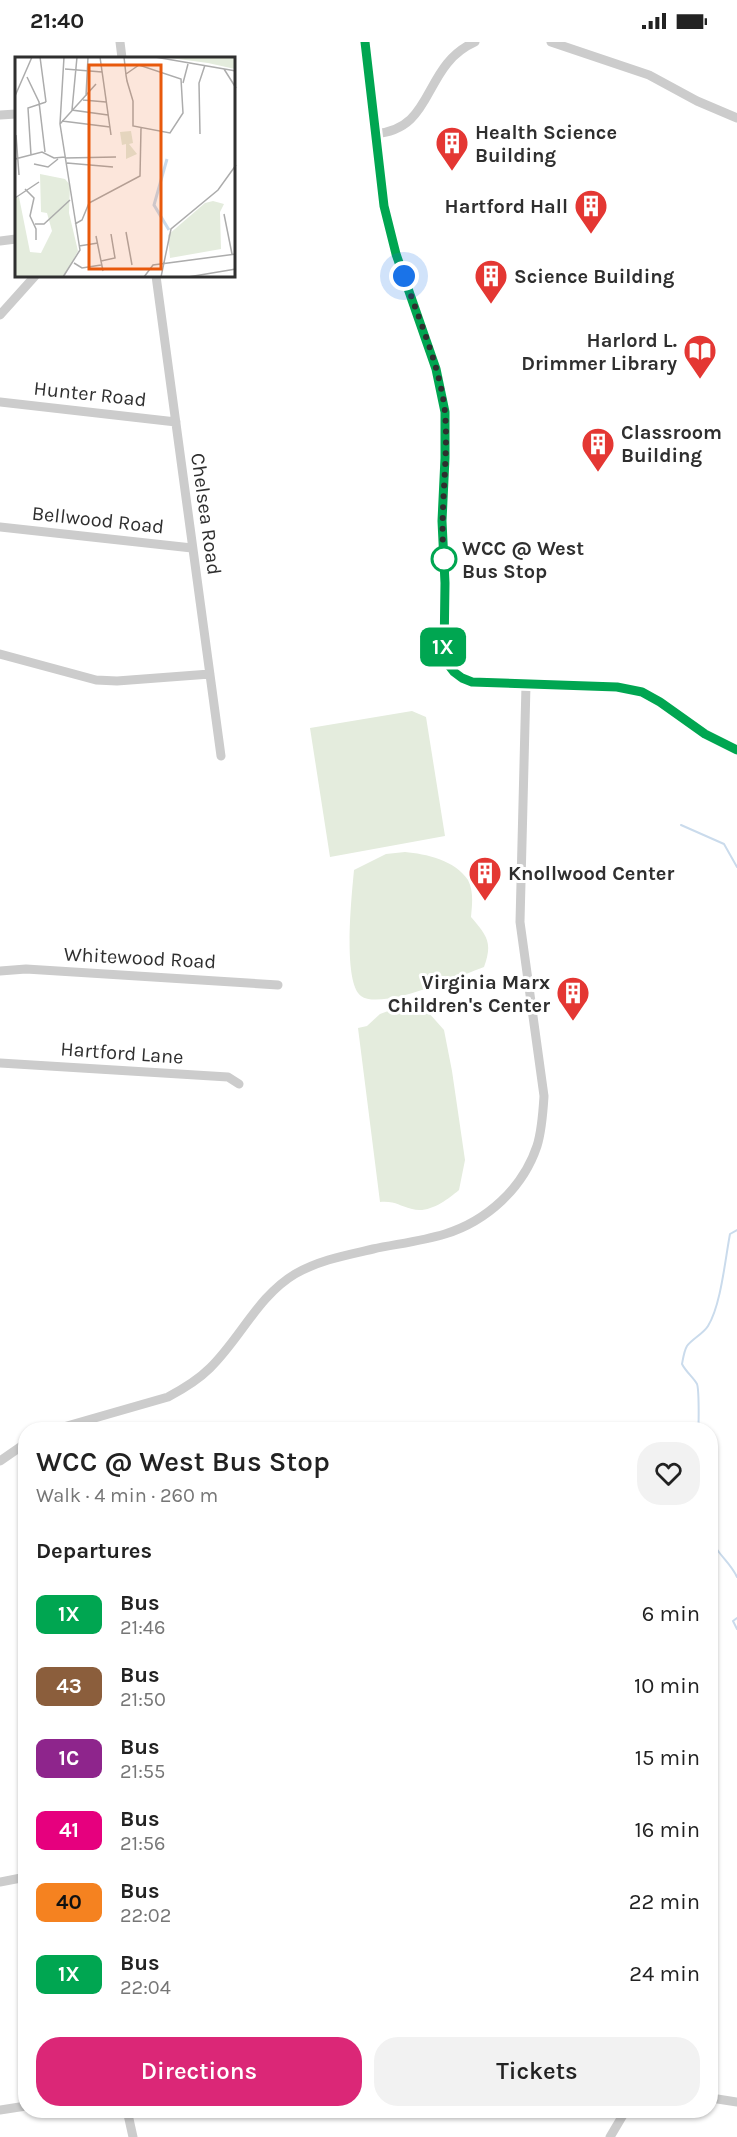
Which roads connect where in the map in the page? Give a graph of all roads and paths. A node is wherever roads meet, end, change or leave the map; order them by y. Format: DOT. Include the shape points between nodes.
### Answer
graph roads {
  1 [pos="120,42"];
  2 [pos="365,42"];
  3 [pos="475,42"];
  4 [pos="551,42"];
  5 [pos="122,57"];
  6 [pos="15,114"];
  7 [pos="0,115"];
  8 [pos="737,118"];
  9 [pos="374,134"];
  10 [pos="15,239"];
  11 [pos="0,241"];
  12 [pos="33,278"];
  13 [pos="156,278"];
  14 [pos="0,315"];
  15 [pos="0,402"];
  16 [pos="176,422"];
  17 [pos="0,527"];
  18 [pos="192,548"];
  19 [pos="0,654"];
  20 [pos="210,674"];
  21 [pos="526,685"];
  22 [pos="737,750"];
  23 [pos="221,756"];
  24 [pos="0,971"];
  25 [pos="278,985"];
  26 [pos="0,1063"];
  27 [pos="239,1084"];
  28 [pos="80,1422"];
  29 [pos="18,1449"];
  30 [pos="0,1461"];
  31 [pos="18,1879"];
  32 [pos="0,1882"];
  33 [pos="718,2099"];
  34 [pos="737,2102"];
  35 [pos="18,2107"];
  36 [pos="0,2110"];
  37 [pos="129,2118"];
  38 [pos="621,2118"];
  39 [pos="133,2137"];
  40 [pos="610,2137"];
  1 -- 5 [label="street"];
  2 -- 9 [label="street"];
  3 -- 9 [label="street" via="445,64 417,116 398,130"];
  4 -- 8 [label="street" via="649,75"];
  6 -- 7 [label="street"];
  9 -- 21 [label="street" via="388,225 436,369 445,412 444,654 462,678 488,684"];
  10 -- 11 [label="street"];
  12 -- 14 [label="street"];
  13 -- 16 [label="street, Chelsea Road"];
  15 -- 16 [label="street, Hunter Road"];
  16 -- 18 [label="street, Chelsea Road"];
  17 -- 18 [label="street, Bellwood Road"];
  18 -- 20 [label="street, Chelsea Road"];
  19 -- 20 [label="street" via="96,680"];
  20 -- 23 [label="street, Chelsea Road"];
  21 -- 22 [label="street" via="617,687 642,692 705,734"];
  21 -- 28 [label="street" via="520,922 544,1096 537,1144 520,1179 485,1215 468,1225 331,1259 294,1274 262,1303 210,1368 182,1389"];
  24 -- 25 [label="street, Whitewood Road" via="26,969"];
  26 -- 27 [label="street, Hartford Lane" via="228,1077"];
  29 -- 30 [label="street"];
  31 -- 32 [label="street"];
  33 -- 34 [label="street"];
  35 -- 36 [label="street"];
  37 -- 39 [label="street"];
  38 -- 40 [label="street"];
}
